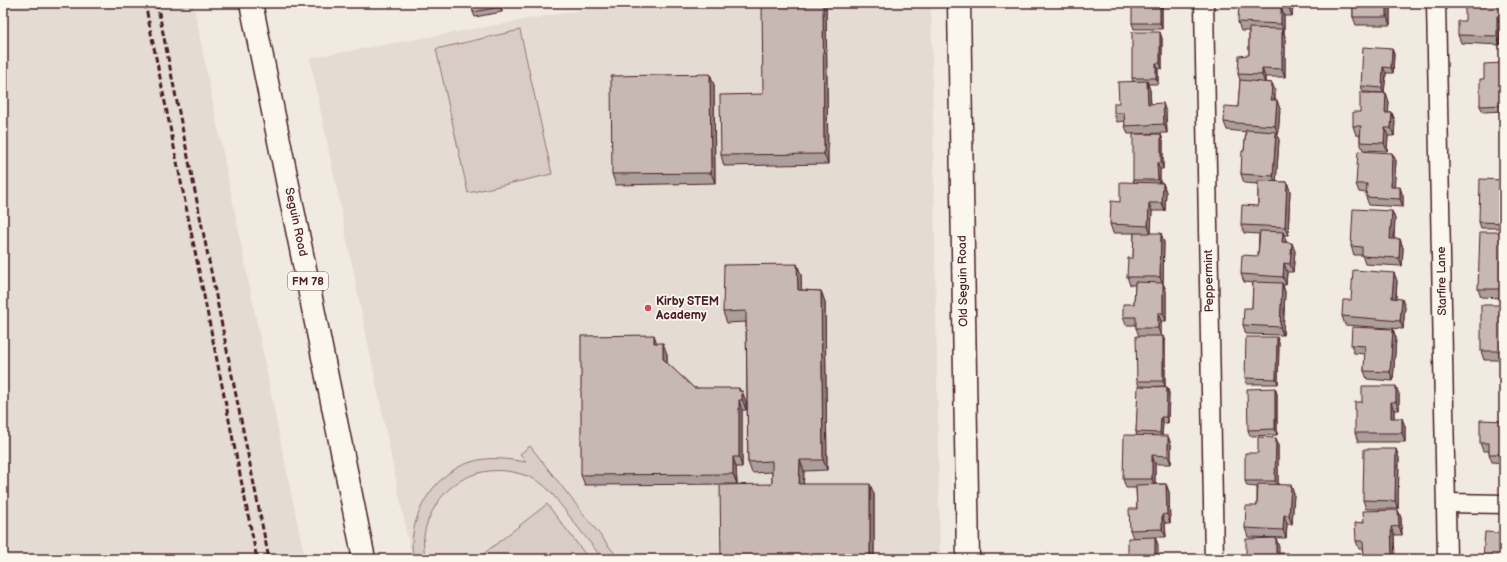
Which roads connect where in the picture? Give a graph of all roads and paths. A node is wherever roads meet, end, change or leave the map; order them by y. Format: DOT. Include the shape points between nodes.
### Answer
graph roads {
  1 [pos="250,3"];
  2 [pos="959,3"];
  3 [pos="1204,3"];
  4 [pos="1436,3"];
  5 [pos="1447,503"];
  6 [pos="1504,504"];
  7 [pos="364,559"];
  8 [pos="968,559"];
  9 [pos="1214,559"];
  10 [pos="1447,559"];
  1 -- 7 [label="main road, Seguin Road / FM 78"];
  2 -- 8 [label="main road, Old Seguin Road"];
  3 -- 9 [label="street, Peppermint"];
  4 -- 5 [label="street, Starfire Lane"];
  5 -- 6 [label="street"];
  5 -- 10 [label="street, Starfire Lane"];
}
